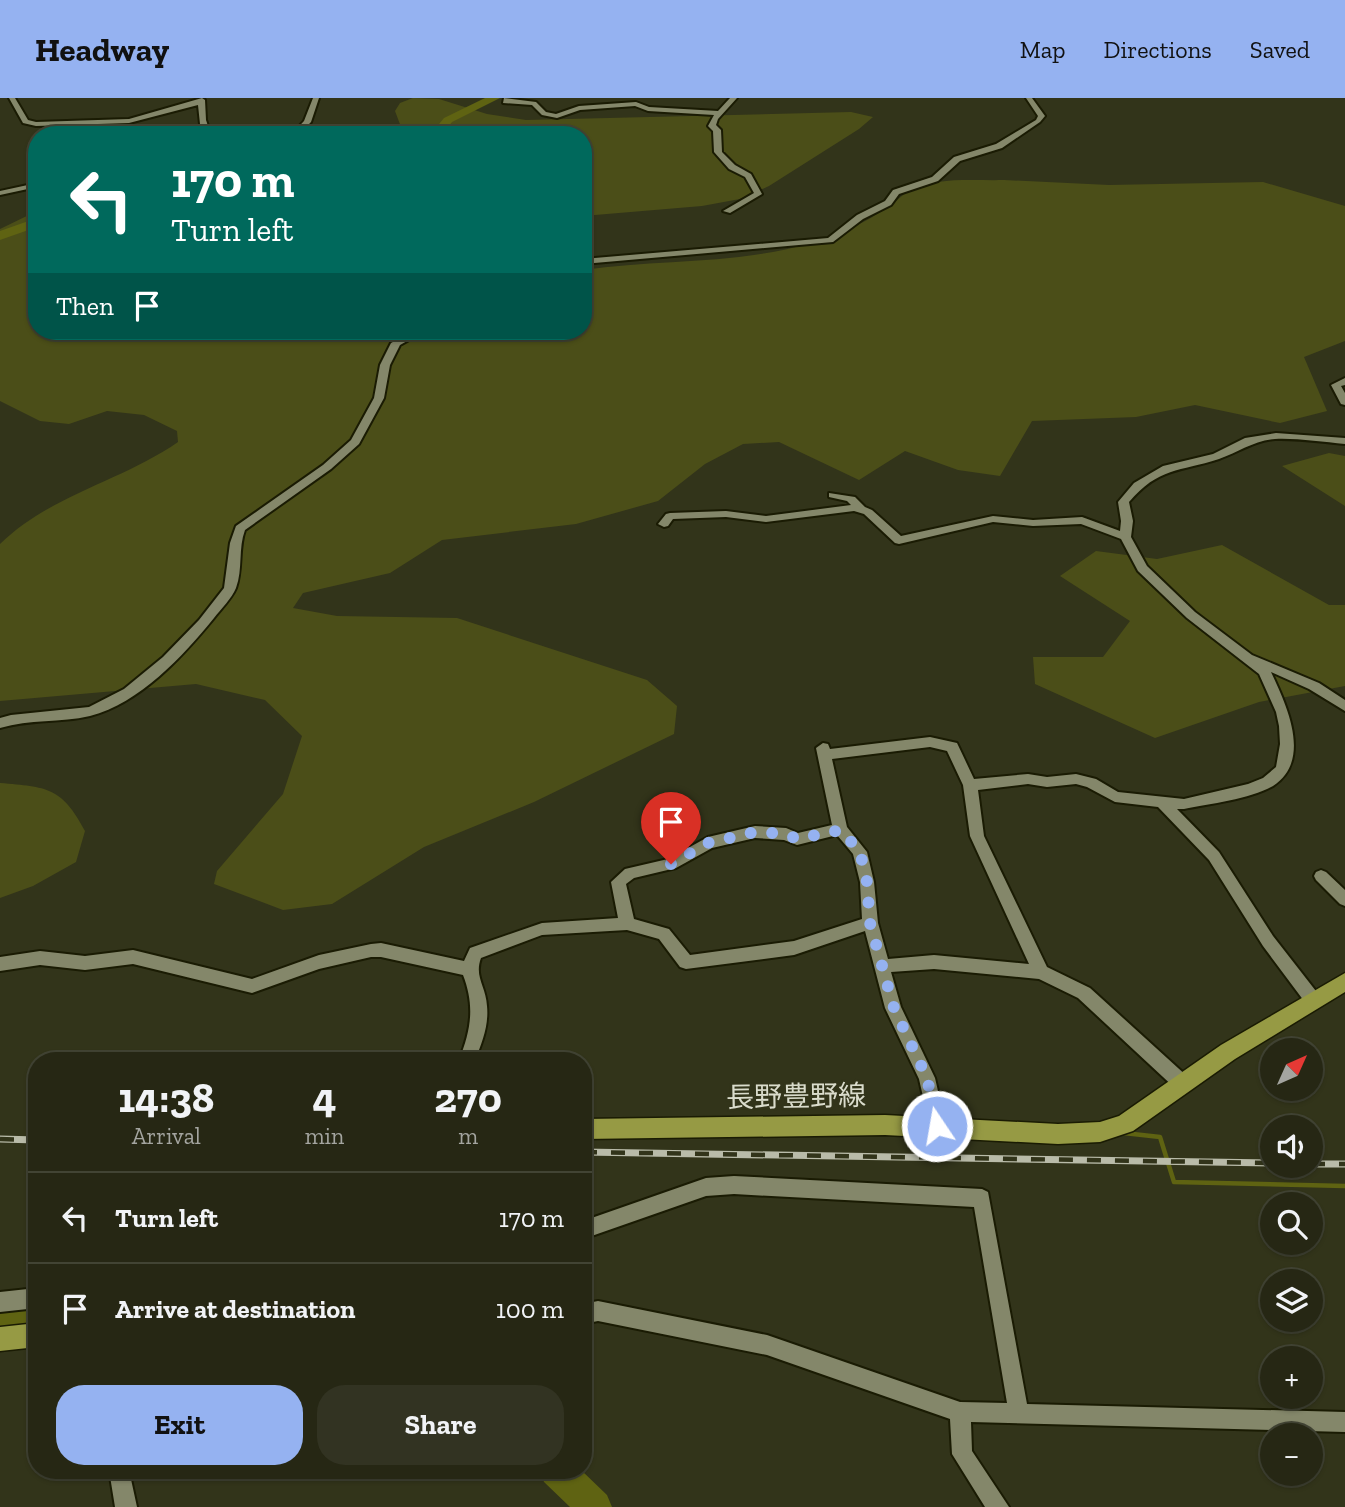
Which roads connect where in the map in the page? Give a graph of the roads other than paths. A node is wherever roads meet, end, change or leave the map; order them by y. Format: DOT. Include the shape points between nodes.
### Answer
graph roads {
  1 [pos="12,98"];
  2 [pos="213,98"];
  3 [pos="316,98"];
  4 [pos="507,98"];
  5 [pos="734,98"];
  6 [pos="1029,98"];
  7 [pos="201,100"];
  8 [pos="721,113"];
  9 [pos="204,126"];
  10 [pos="302,126"];
  11 [pos="28,186"];
  12 [pos="0,193"];
  13 [pos="727,211"];
  14 [pos="592,261"];
  15 [pos="402,340"];
  16 [pos="1345,381"];
  17 [pos="1345,402"];
  18 [pos="1345,441"];
  19 [pos="833,495"];
  20 [pos="862,510"];
  21 [pos="664,524"];
  22 [pos="1125,537"];
  23 [pos="1252,659"];
  24 [pos="1345,706"];
  25 [pos="0,723"];
  26 [pos="970,785"];
  27 [pos="1163,803"];
  28 [pos="841,830"];
  29 [pos="1321,876"];
  30 [pos="1345,900"];
  31 [pos="870,923"];
  32 [pos="627,924"];
  33 [pos="0,964"];
  34 [pos="884,966"];
  35 [pos="469,969"];
  36 [pos="1041,972"];
  37 [pos="1345,982"];
  38 [pos="1313,1000"];
  39 [pos="470,1052"];
  40 [pos="1182,1084"];
  41 [pos="937,1126"];
  42 [pos="592,1129"];
  43 [pos="592,1227"];
  44 [pos="28,1299"];
  45 [pos="0,1302"];
  46 [pos="592,1311"];
  47 [pos="28,1336"];
  48 [pos="0,1339"];
  49 [pos="960,1412"];
  50 [pos="1018,1413"];
  51 [pos="1345,1422"];
  52 [pos="121,1479"];
  53 [pos="126,1507"];
  54 [pos="998,1507"];
  1 -- 7 [label="street" via="25,122 36,124 128,121"];
  2 -- 7 [label="street"];
  3 -- 10 [label="street"];
  4 -- 8 [label="street" via="505,102 534,103 544,114 557,116 579,107 636,104 649,109"];
  5 -- 8 [label="street"];
  6 -- 14 [label="street" via="1042,116 1038,121 999,146 957,159 935,178 896,192 888,203 830,240"];
  7 -- 9 [label="street"];
  8 -- 13 [label="street" via="712,126 717,130 718,152 748,176 758,194"];
  11 -- 12 [label="street"];
  15 -- 25 [label="street" via="385,365 379,398 355,442 240,528 233,543 230,589 146,681 127,697 89,712"];
  16 -- 17 [label="street" via="1336,385"];
  18 -- 22 [label="street" via="1257,438 1217,456 1167,468 1138,485 1123,502"];
  19 -- 20 [label="street" via="851,499"];
  20 -- 21 [label="street" via="766,519 726,514 670,516"];
  20 -- 22 [label="street" via="899,540 993,519 1032,523 1082,520"];
  22 -- 23 [label="street" via="1156,584"];
  23 -- 24 [label="street" via="1292,674"];
  23 -- 27 [label="street" via="1264,671 1283,712 1287,744 1282,769 1268,782 1250,789 1184,804"];
  26 -- 27 [label="street" via="1076,779 1115,797"];
  26 -- 28 [label="street" via="952,747 930,743 824,751"];
  26 -- 36 [label="street" via="977,836"];
  27 -- 38 [label="street" via="1214,856 1268,942"];
  28 -- 31 [label="street" via="860,852"];
  28 -- 32 [label="street" via="797,839 755,832 708,843 671,864 629,873 618,882"];
  29 -- 30 [label="street"];
  31 -- 32 [label="street" via="794,948 686,962 664,934"];
  31 -- 34 [label="street"];
  32 -- 35 [label="street" via="542,929 475,953"];
  33 -- 35 [label="street" via="40,958 85,963 133,957 252,986 366,950"];
  34 -- 36 [label="street" via="934,962"];
  34 -- 41 [label="street" via="894,1008 927,1078"];
  35 -- 39 [label="street" via="481,998"];
  36 -- 40 [label="street" via="1084,993"];
  37 -- 38 [label="main road, 長野豊野線"];
  38 -- 40 [label="main road, 長野豊野線"];
  40 -- 41 [label="main road, 長野豊野線" via="1125,1124 1100,1132 1058,1134"];
  41 -- 42 [label="main road, 長野豊野線"];
  43 -- 50 [label="street" via="706,1187 982,1198"];
  44 -- 45 [label="street"];
  46 -- 49 [label="street" via="767,1345"];
  47 -- 48 [label="main road"];
  49 -- 50 [label="street"];
  49 -- 54 [label="street" via="962,1454"];
  50 -- 51 [label="street"];
  52 -- 53 [label="street"];
}
